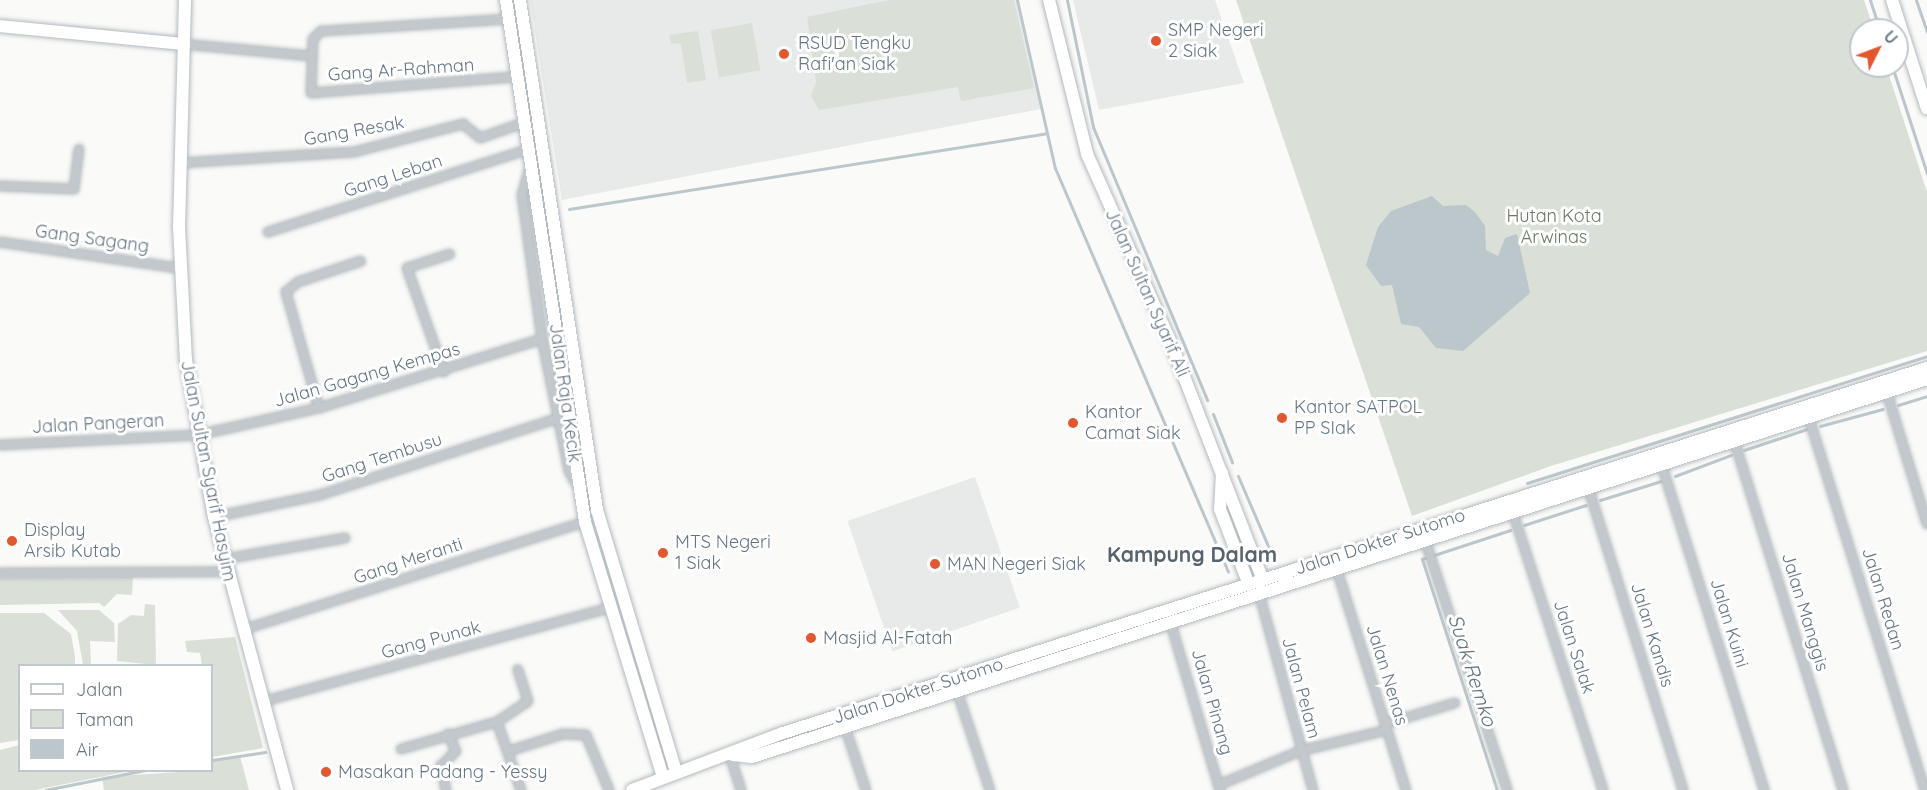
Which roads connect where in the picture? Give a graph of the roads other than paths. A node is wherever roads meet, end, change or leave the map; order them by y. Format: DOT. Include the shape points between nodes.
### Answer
graph roads {
  1 [pos="185,0"];
  2 [pos="506,0"];
  3 [pos="520,0"];
  4 [pos="1049,0"];
  5 [pos="1892,0"];
  6 [pos="509,19"];
  7 [pos="0,26"];
  8 [pos="182,44"];
  9 [pos="311,56"];
  10 [pos="516,77"];
  11 [pos="1927,109"];
  12 [pos="523,123"];
  13 [pos="79,149"];
  14 [pos="527,150"];
  15 [pos="180,163"];
  16 [pos="530,167"];
  17 [pos="0,186"];
  18 [pos="268,232"];
  19 [pos="0,242"];
  20 [pos="450,254"];
  21 [pos="361,261"];
  22 [pos="179,268"];
  23 [pos="542,339"];
  24 [pos="1927,368"];
  25 [pos="444,372"];
  26 [pos="1927,379"];
  27 [pos="1887,393"];
  28 [pos="319,408"];
  29 [pos="558,418"];
  30 [pos="1809,418"];
  31 [pos="198,435"];
  32 [pos="1735,443"];
  33 [pos="0,445"];
  34 [pos="1662,466"];
  35 [pos="1222,472"];
  36 [pos="586,486"];
  37 [pos="1542,490"];
  38 [pos="1589,490"];
  39 [pos="1546,503"];
  40 [pos="1513,513"];
  41 [pos="214,517"];
  42 [pos="585,522"];
  43 [pos="1927,524"];
  44 [pos="345,538"];
  45 [pos="1428,550"];
  46 [pos="226,566"];
  47 [pos="1337,570"];
  48 [pos="0,573"];
  49 [pos="1263,580"];
  50 [pos="1249,585"];
  51 [pos="1259,593"];
  52 [pos="609,608"];
  53 [pos="1171,624"];
  54 [pos="242,630"];
  55 [pos="635,665"];
  56 [pos="518,670"];
  57 [pos="957,691"];
  58 [pos="261,702"];
  59 [pos="1455,704"];
  60 [pos="843,721"];
  61 [pos="497,722"];
  62 [pos="1386,727"];
  63 [pos="448,734"];
  64 [pos="401,749"];
  65 [pos="509,751"];
  66 [pos="1300,751"];
  67 [pos="732,756"];
  68 [pos="676,772"];
  69 [pos="663,777"];
  70 [pos="1219,787"];
  71 [pos="287,790"];
  72 [pos="446,790"];
  73 [pos="521,790"];
  74 [pos="609,790"];
  75 [pos="632,790"];
  76 [pos="741,790"];
  77 [pos="866,790"];
  78 [pos="990,790"];
  79 [pos="1312,790"];
  80 [pos="1406,790"];
  81 [pos="1507,790"];
  82 [pos="1603,790"];
  83 [pos="1683,790"];
  84 [pos="1764,790"];
  85 [pos="1843,790"];
  86 [pos="1925,790"];
  1 -- 8 [label="main road, Jalan Sultan Syarif Hasyim"];
  2 -- 6 [label="main road, Jalan Raja Kecik"];
  3 -- 36 [label="main road, Jalan Raja Kecik"];
  4 -- 35 [label="main road, Jalan Sultan Syarif Ali" via="1086,154"];
  5 -- 11 [label="main road"];
  6 -- 9 [label="street" via="321,31 313,39"];
  6 -- 10 [label="main road, Jalan Raja Kecik"];
  7 -- 8 [label="main road"];
  8 -- 9 [label="street, Gang Ar-Rahman"];
  8 -- 15 [label="main road, Jalan Sultan Syarif Hasyim"];
  9 -- 10 [label="street, Gang Ar-Rahman" via="311,93"];
  10 -- 12 [label="main road, Jalan Raja Kecik"];
  12 -- 14 [label="main road, Jalan Raja Kecik"];
  12 -- 15 [label="street, Gang Resak" via="480,138 463,124 354,152"];
  13 -- 17 [label="street" via="74,189"];
  14 -- 16 [label="main road, Jalan Raja Kecik"];
  14 -- 18 [label="street, Gang Leban"];
  15 -- 22 [label="main road, Jalan Sultan Syarif Hasyim"];
  16 -- 23 [label="street" via="522,195"];
  16 -- 36 [label="main road, Jalan Raja Kecik"];
  19 -- 22 [label="street, Gang Sagang"];
  20 -- 25 [label="street" via="407,268"];
  21 -- 28 [label="street" via="298,282 286,292"];
  22 -- 31 [label="main road, Jalan Sultan Syarif Hasyim"];
  23 -- 25 [label="street, Jalan Gagang Kempas"];
  23 -- 29 [label="street"];
  24 -- 37 [label="main road, Jalan Dokter Sutomo"];
  25 -- 28 [label="street, Jalan Gagang Kempas"];
  26 -- 27 [label="main road, Jalan Dokter Sutomo"];
  27 -- 30 [label="main road, Jalan Dokter Sutomo"];
  27 -- 43 [label="street"];
  28 -- 31 [label="street, Jalan Gagang Kempas"];
  29 -- 36 [label="street" via="569,471"];
  29 -- 41 [label="street, Gang Tembusu" via="320,495"];
  30 -- 32 [label="main road, Jalan Dokter Sutomo"];
  30 -- 86 [label="street, Jalan Redan"];
  31 -- 33 [label="street, Jalan Pangeran"];
  31 -- 41 [label="main road, Jalan Sultan Syarif Hasyim"];
  32 -- 34 [label="main road, Jalan Dokter Sutomo"];
  32 -- 85 [label="street, Jalan Manggis"];
  34 -- 38 [label="main road, Jalan Dokter Sutomo"];
  34 -- 84 [label="street, Jalan Kuini"];
  35 -- 49 [label="main road, Jalan Sultan Syarif Ali"];
  35 -- 50 [label="main road" via="1220,509"];
  36 -- 42 [label="main road, Jalan Raja Kecik"];
  36 -- 55 [label="main road, Jalan Raja Kecik"];
  37 -- 39 [label="main road"];
  37 -- 49 [label="main road, Jalan Dokter Sutomo"];
  38 -- 39 [label="main road, Jalan Dokter Sutomo"];
  38 -- 83 [label="street, Jalan Kandis"];
  39 -- 40 [label="main road, Jalan Dokter Sutomo"];
  40 -- 45 [label="main road, Jalan Dokter Sutomo"];
  40 -- 82 [label="street, Jalan Salak"];
  41 -- 46 [label="main road, Jalan Sultan Syarif Hasyim"];
  42 -- 52 [label="main road, Jalan Raja Kecik"];
  42 -- 54 [label="street, Gang Meranti"];
  44 -- 46 [label="street"];
  45 -- 47 [label="main road, Jalan Dokter Sutomo"];
  45 -- 81 [label="street"];
  46 -- 48 [label="street"];
  46 -- 54 [label="main road, Jalan Sultan Syarif Hasyim"];
  47 -- 51 [label="main road, Jalan Dokter Sutomo"];
  47 -- 62 [label="street, Jalan Nenas"];
  49 -- 50 [label="main road, Jalan Dokter Sutomo"];
  49 -- 51 [label="street"];
  50 -- 51 [label="street"];
  50 -- 60 [label="main road, Jalan Dokter Sutomo"];
  51 -- 53 [label="main road, Jalan Dokter Sutomo"];
  51 -- 66 [label="street, Jalan Pelam"];
  52 -- 55 [label="main road, Jalan Raja Kecik"];
  52 -- 58 [label="street, Gang Punak"];
  53 -- 57 [label="main road, Jalan Dokter Sutomo"];
  53 -- 70 [label="street, Jalan Pinang"];
  54 -- 58 [label="main road, Jalan Sultan Syarif Hasyim"];
  55 -- 68 [label="main road, Jalan Raja Kecik"];
  55 -- 69 [label="main road, Jalan Raja Kecik"];
  56 -- 61 [label="street" via="528,701"];
  57 -- 60 [label="main road, Jalan Dokter Sutomo"];
  57 -- 78 [label="street"];
  58 -- 71 [label="main road, Jalan Sultan Syarif Hasyim"];
  59 -- 62 [label="street"];
  60 -- 67 [label="main road, Jalan Dokter Sutomo" via="752,757"];
  60 -- 77 [label="street"];
  61 -- 63 [label="street"];
  61 -- 65 [label="street"];
  62 -- 66 [label="street"];
  62 -- 80 [label="street, Jalan Nenas"];
  63 -- 64 [label="street"];
  63 -- 72 [label="street" via="456,751 441,766"];
  65 -- 73 [label="street"];
  65 -- 74 [label="street" via="563,734 586,735"];
  66 -- 70 [label="street"];
  66 -- 79 [label="street, Jalan Pelam"];
  67 -- 68 [label="main road, Jalan Dokter Sutomo"];
  67 -- 76 [label="street"];
  68 -- 69 [label="main road, Jalan Dokter Sutomo"];
  69 -- 75 [label="main road, Jalan Dokter Sutomo"];
}
